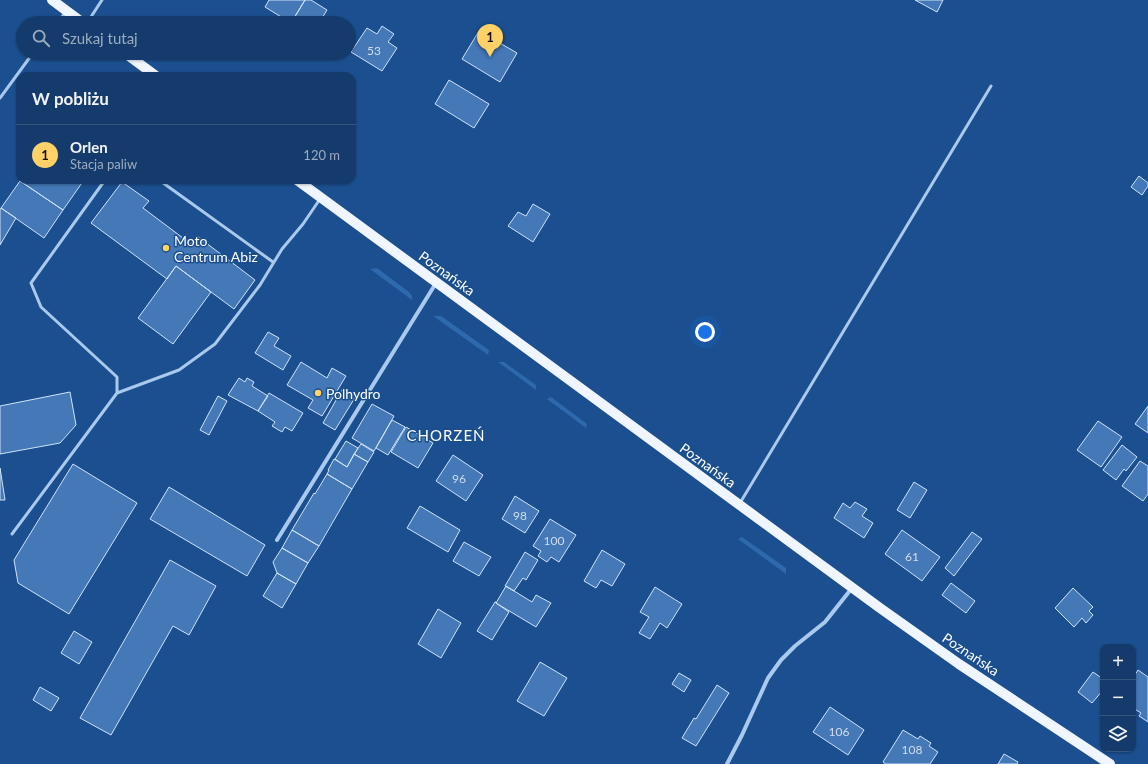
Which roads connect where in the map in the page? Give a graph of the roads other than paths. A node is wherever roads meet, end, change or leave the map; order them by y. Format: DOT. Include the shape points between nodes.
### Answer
graph roads {
  1 [pos="52,0"];
  2 [pos="102,0"];
  3 [pos="67,11"];
  4 [pos="63,16"];
  5 [pos="74,16"];
  6 [pos="92,16"];
  7 [pos="28,60"];
  8 [pos="134,60"];
  9 [pos="19,72"];
  10 [pos="151,72"];
  11 [pos="16,76"];
  12 [pos="991,86"];
  13 [pos="0,98"];
  14 [pos="102,184"];
  15 [pos="165,184"];
  16 [pos="302,184"];
  17 [pos="321,198"];
  18 [pos="273,262"];
  19 [pos="436,282"];
  20 [pos="117,393"];
  21 [pos="739,505"];
  22 [pos="12,534"];
  23 [pos="277,540"];
  24 [pos="852,588"];
  25 [pos="727,764"];
  26 [pos="1110,764"];
  1 -- 3 [label="main road"];
  2 -- 6 [label="lane"];
  3 -- 4 [label="lane"];
  3 -- 5 [label="main road"];
  7 -- 9 [label="lane"];
  8 -- 10 [label="main road"];
  11 -- 13 [label="lane"];
  12 -- 21 [label="lane"];
  14 -- 20 [label="lane" via="32,283 41,307 117,377"];
  15 -- 18 [label="lane"];
  16 -- 17 [label="main road, Poznańska"];
  17 -- 18 [label="lane"];
  17 -- 19 [label="main road, Poznańska"];
  18 -- 20 [label="lane" via="260,284 215,344 179,370"];
  19 -- 21 [label="main road, Poznańska"];
  19 -- 23 [label="street"];
  20 -- 22 [label="lane"];
  21 -- 24 [label="main road, Poznańska"];
  24 -- 25 [label="street" via="825,622 790,651 768,678"];
  24 -- 26 [label="main road, Poznańska" via="959,664"];
}
